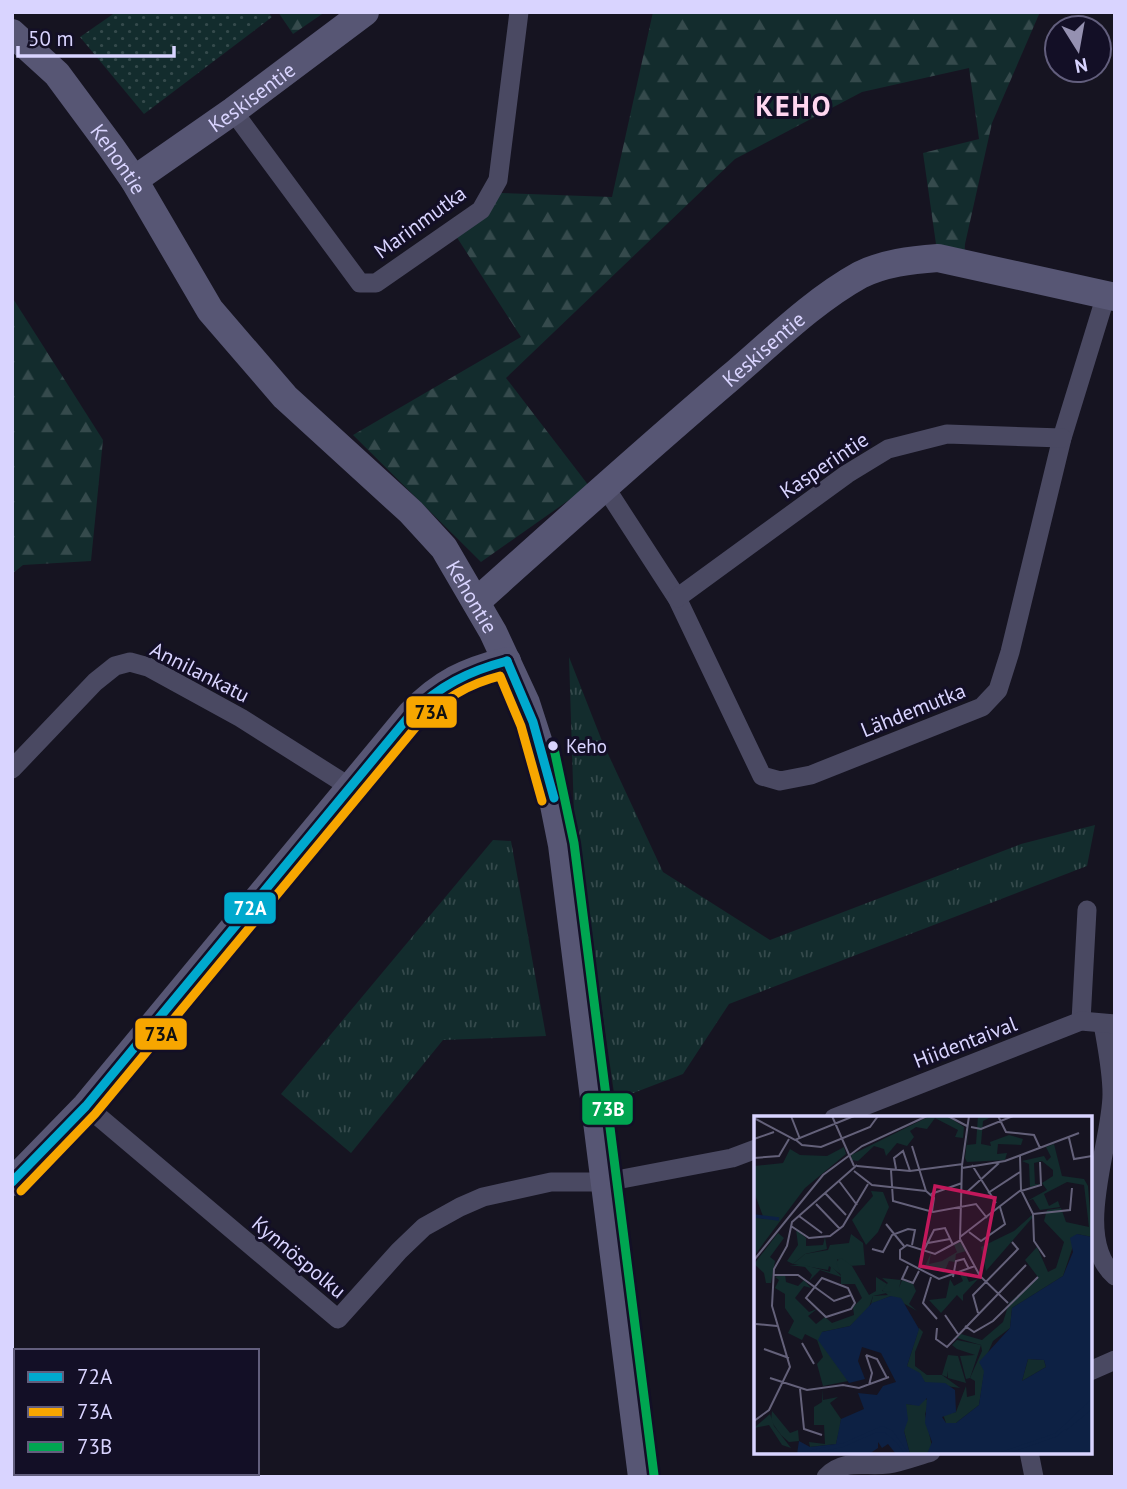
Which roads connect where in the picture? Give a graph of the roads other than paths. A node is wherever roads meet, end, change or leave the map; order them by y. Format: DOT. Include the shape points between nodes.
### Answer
graph roads {
  1 [pos="365,12"];
  2 [pos="519,12"];
  3 [pos="12,33"];
  4 [pos="233,111"];
  5 [pos="134,180"];
  6 [pos="1110,296"];
  7 [pos="1062,438"];
  8 [pos="605,487"];
  9 [pos="677,598"];
  10 [pos="476,602"];
  11 [pos="507,661"];
  12 [pos="12,769"];
  13 [pos="350,787"];
  14 [pos="1087,910"];
  15 [pos="1081,1021"];
  16 [pos="1109,1024"];
  17 [pos="86,1106"];
  18 [pos="839,1116"];
  19 [pos="754,1150"];
  20 [pos="12,1182"];
  21 [pos="606,1182"];
  22 [pos="1115,1276"];
  23 [pos="1115,1360"];
  24 [pos="1092,1370"];
  25 [pos="924,1454"];
  26 [pos="1029,1454"];
  27 [pos="642,1477"];
  28 [pos="825,1477"];
  29 [pos="1034,1477"];
  1 -- 4 [label="street, Keskisentie"];
  2 -- 4 [label="street, Marinmutka" via="493,191 481,210 376,282 360,283"];
  3 -- 5 [label="street, Kehontie" via="57,74"];
  4 -- 5 [label="street, Keskisentie"];
  5 -- 10 [label="street, Kehontie" via="210,310 285,397 444,548"];
  6 -- 7 [label="street, Lähdemutka"];
  6 -- 8 [label="street, Keskisentie" via="938,258 908,260 864,274 797,321"];
  7 -- 9 [label="street, Kasperintie" via="947,434 888,449 846,474"];
  7 -- 9 [label="street, Lähdemutka" via="1010,652 998,690 982,707 811,775 780,780 762,776"];
  8 -- 9 [label="street, Lähdemutka"];
  8 -- 10 [label="street, Keskisentie"];
  10 -- 11 [label="street, Kehontie"];
  11 -- 13 [label="street" via="466,673 425,699"];
  11 -- 21 [label="street, Kehontie" via="533,722 554,798"];
  12 -- 13 [label="street, Annilankatu" via="94,682 115,666 130,662 148,667 241,718"];
  13 -- 17 [label="street"];
  14 -- 15 [label="street"];
  15 -- 16 [label="street, Hiidentaival"];
  15 -- 18 [label="street, Hiidentaival"];
  16 -- 22 [label="street" via="1112,1094 1094,1223 1098,1249"];
  17 -- 20 [label="street"];
  17 -- 21 [label="street, Kynnöspolku" via="338,1319 424,1227 460,1207 508,1190 551,1182"];
  19 -- 21 [label="street"];
  21 -- 27 [label="street, Kehontie"];
  23 -- 24 [label="street"];
  25 -- 28 [label="street" via="888,1464 857,1462 835,1468"];
  26 -- 29 [label="street"];
}
